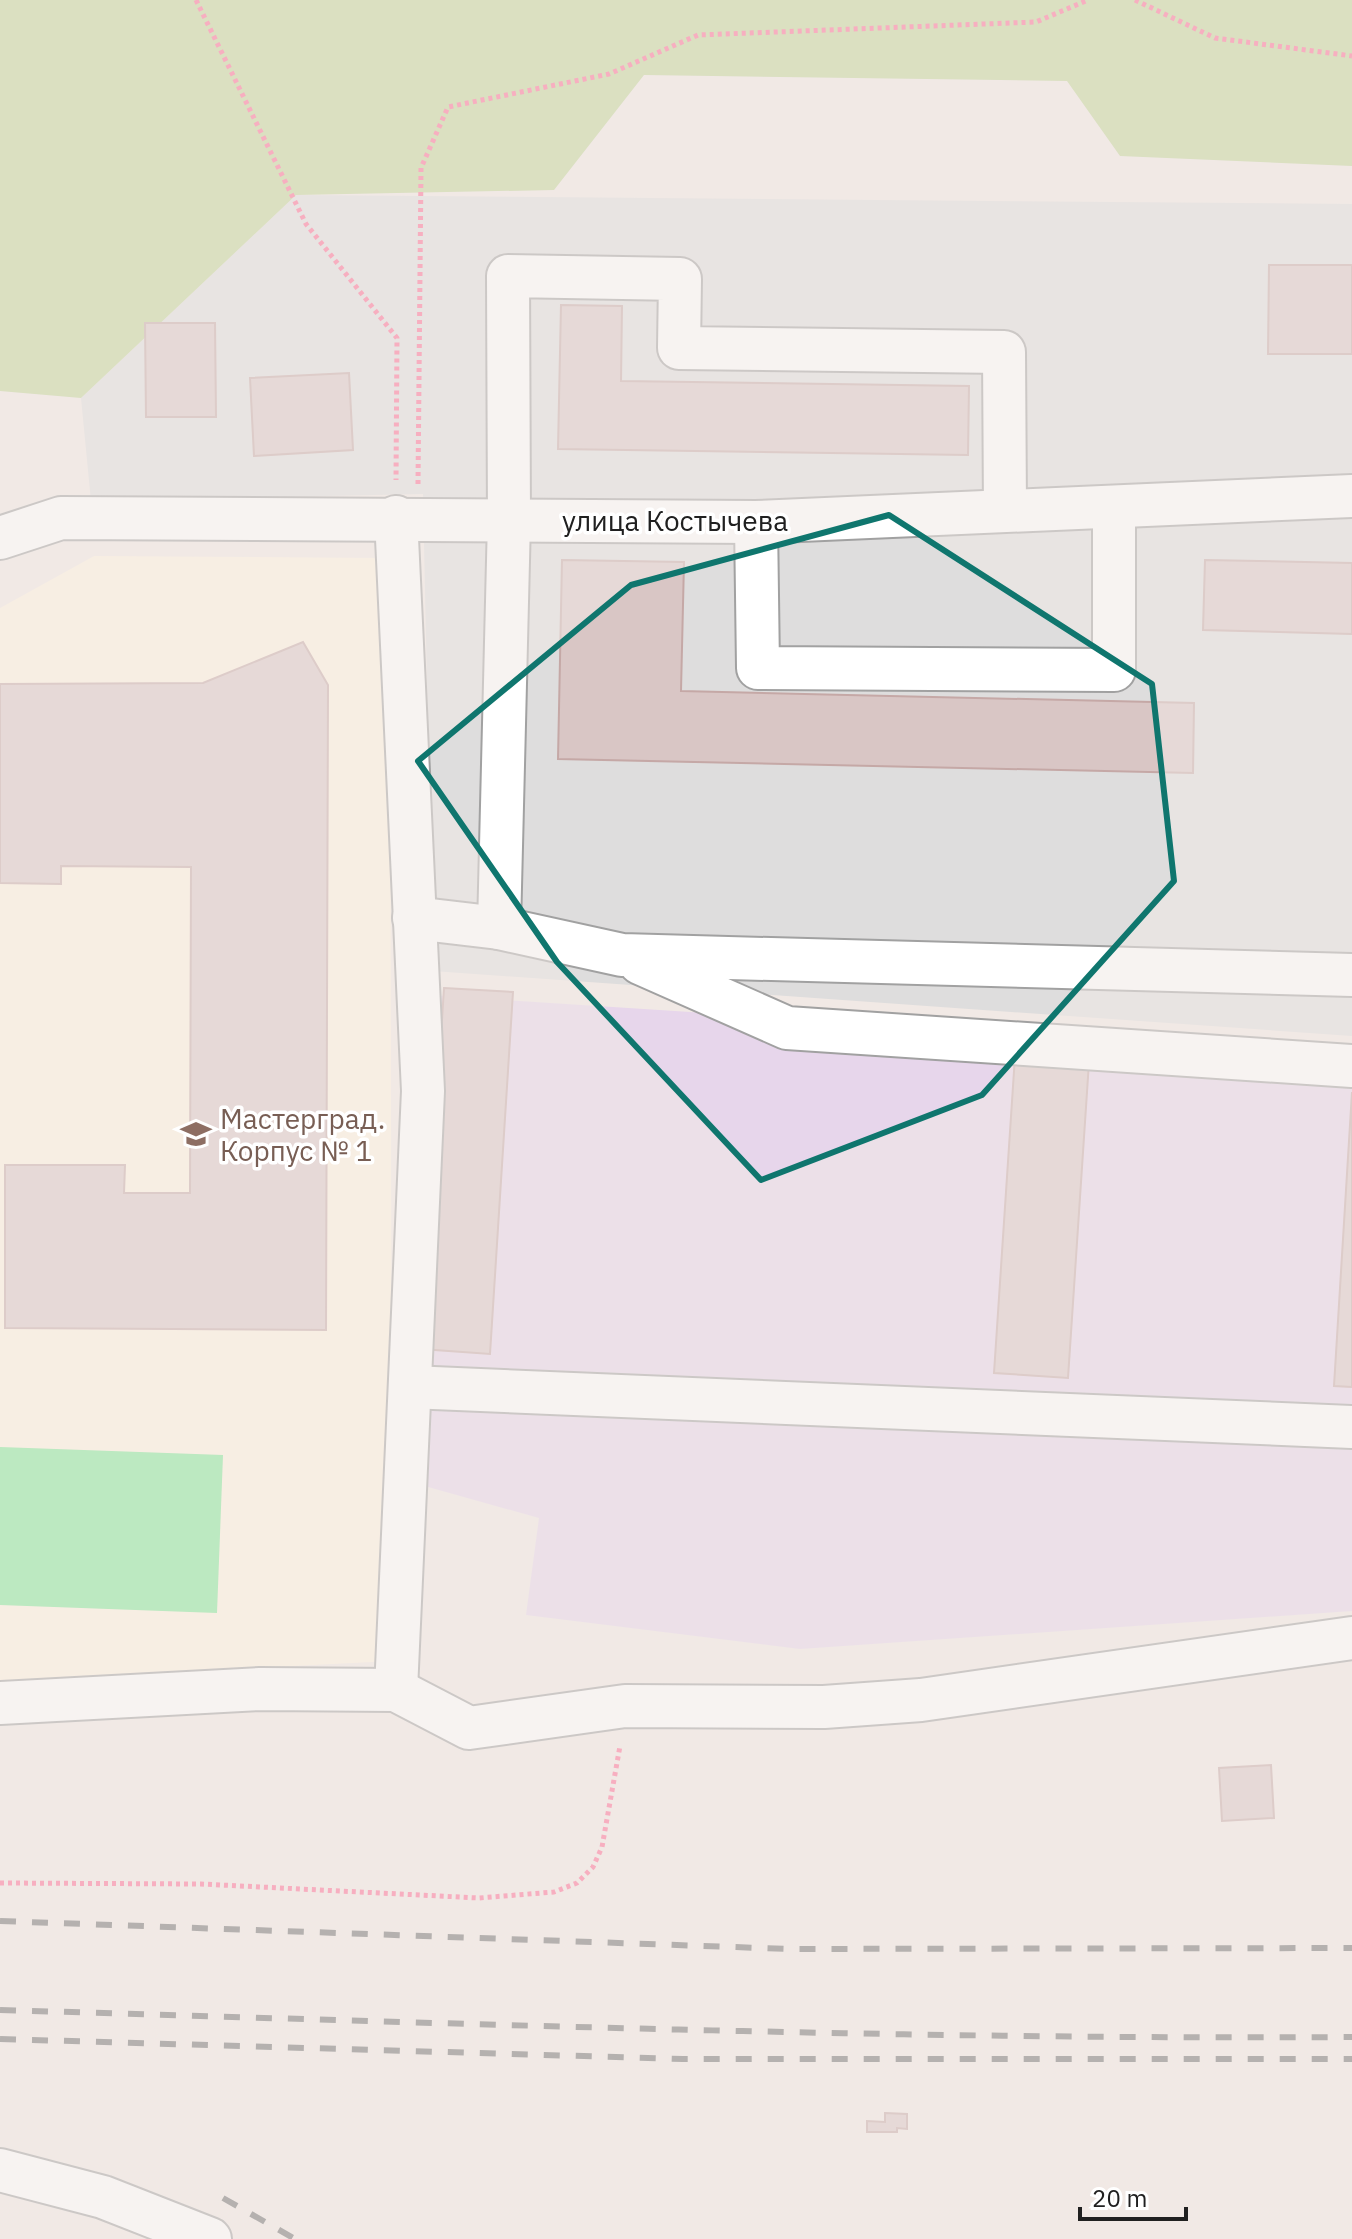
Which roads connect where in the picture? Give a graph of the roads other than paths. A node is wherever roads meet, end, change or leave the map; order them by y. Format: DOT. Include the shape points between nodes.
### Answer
graph roads {
  1 [pos="1352,496"];
  2 [pos="1114,507"];
  3 [pos="1005,510"];
  4 [pos="407,517"];
  5 [pos="509,520"];
  6 [pos="756,522"];
  7 [pos="0,538"];
  8 [pos="414,918"];
  9 [pos="499,928"];
  10 [pos="622,955"];
  11 [pos="1352,975"];
  12 [pos="1352,1066"];
  13 [pos="410,1387"];
  14 [pos="1352,1427"];
  15 [pos="1352,1638"];
  16 [pos="396,1690"];
  17 [pos="0,1703"];
  18 [pos="0,2170"];
  19 [pos="134,2224"];
  20 [pos="210,2239"];
  1 -- 2 [label="street, улица Костычева"];
  2 -- 3 [label="street, улица Костычева"];
  2 -- 6 [label="street" via="1114,670 758,668"];
  3 -- 5 [label="street" via="1004,352 679,348 680,279 508,276"];
  3 -- 6 [label="street, улица Костычева"];
  4 -- 5 [label="street, улица Костычева"];
  4 -- 7 [label="street, улица Костычева" via="61,518"];
  4 -- 8 [label="street"];
  5 -- 6 [label="street, улица Костычева"];
  5 -- 9 [label="street"];
  8 -- 9 [label="street"];
  8 -- 13 [label="street" via="423,1091"];
  9 -- 10 [label="street"];
  10 -- 11 [label="street"];
  10 -- 12 [label="street" via="787,1028"];
  13 -- 14 [label="street"];
  13 -- 16 [label="street"];
  15 -- 16 [label="street" via="921,1700 824,1707 625,1706 469,1728"];
  16 -- 17 [label="street" via="260,1689"];
  18 -- 19 [label="street" via="37,2177"];
  19 -- 20 [label="street"];
}
